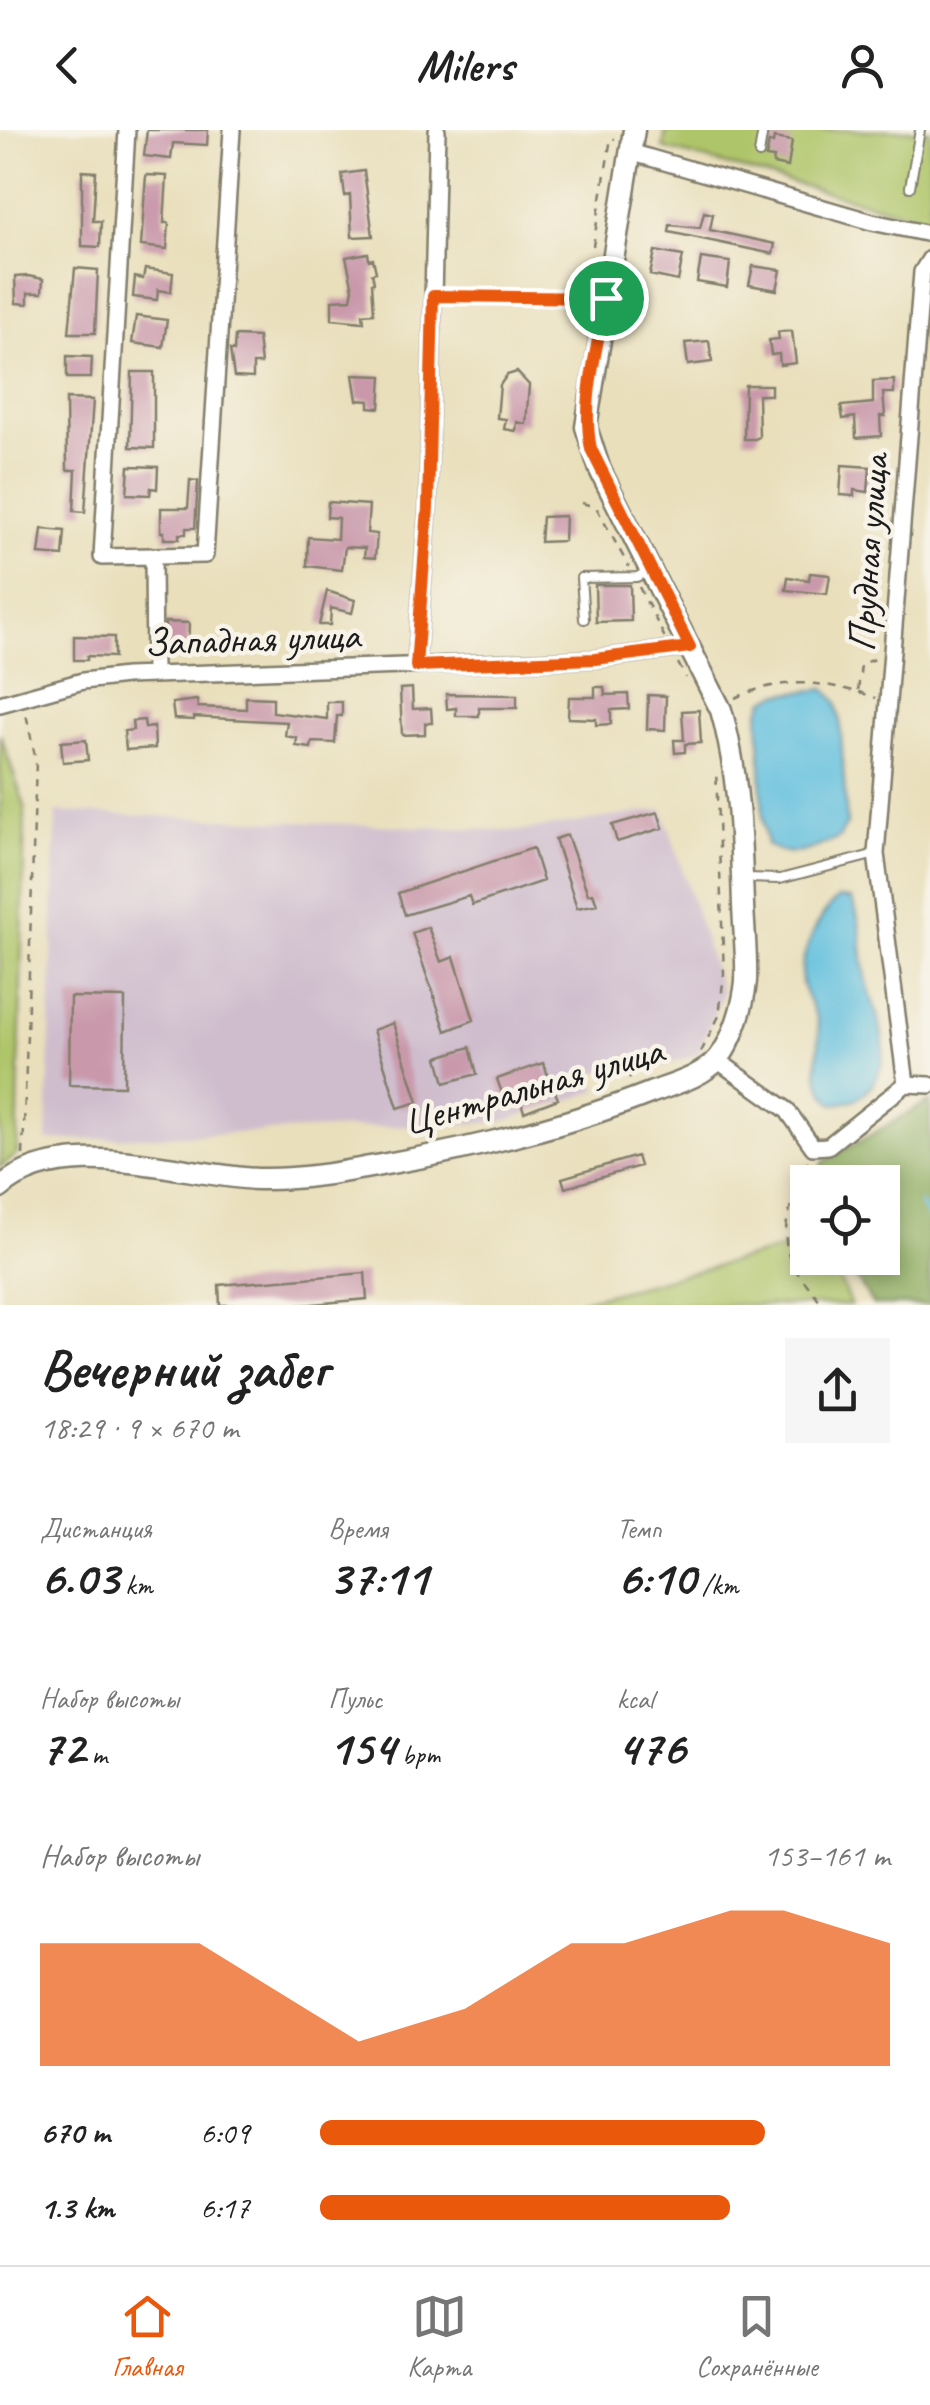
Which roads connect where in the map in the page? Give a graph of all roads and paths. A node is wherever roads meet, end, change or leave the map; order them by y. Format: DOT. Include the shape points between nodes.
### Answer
graph roads {
  1 [pos="127,130"];
  2 [pos="232,130"];
  3 [pos="634,130"];
  4 [pos="763,130"];
  5 [pos="920,130"];
  6 [pos="437,131"];
  7 [pos="611,138"];
  8 [pos="630,152"];
  9 [pos="760,154"];
  10 [pos="910,187"];
  11 [pos="930,234"];
  12 [pos="593,246"];
  13 [pos="930,259"];
  14 [pos="433,296"];
  15 [pos="606,298"];
  16 [pos="582,503"];
  17 [pos="153,557"];
  18 [pos="643,574"];
  19 [pos="584,619"];
  20 [pos="680,648"];
  21 [pos="892,653"];
  22 [pos="416,666"];
  23 [pos="154,674"];
  24 [pos="688,682"];
  25 [pos="858,692"];
  26 [pos="22,698"];
  27 [pos="728,702"];
  28 [pos="888,702"];
  29 [pos="0,704"];
  30 [pos="716,766"];
  31 [pos="876,854"];
  32 [pos="742,878"];
  33 [pos="708,1057"];
  34 [pos="627,1072"];
  35 [pos="906,1084"];
  36 [pos="930,1085"];
  37 [pos="637,1088"];
  38 [pos="813,1147"];
  39 [pos="22,1172"];
  40 [pos="0,1188"];
  41 [pos="822,1305"];
  1 -- 17 [label="street" via="102,557"];
  2 -- 17 [label="street" via="206,555"];
  3 -- 8 [label="street, Центральная улица"];
  4 -- 9 [label="lane"];
  5 -- 10 [label="lane"];
  6 -- 14 [label="street"];
  7 -- 12 [label="path"];
  8 -- 11 [label="street"];
  8 -- 15 [label="street, Центральная улица"];
  13 -- 21 [label="street, Прудная улица" via="922,272"];
  14 -- 15 [label="lane"];
  14 -- 22 [label="street"];
  15 -- 18 [label="street, Центральная улица" via="586,427"];
  16 -- 18 [label="path" via="596,507"];
  17 -- 23 [label="street"];
  18 -- 19 [label="lane" via="582,578"];
  18 -- 20 [label="street, Центральная улица"];
  18 -- 20 [label="path"];
  20 -- 22 [label="street, Западная улица" via="595,659"];
  20 -- 24 [label="path"];
  20 -- 32 [label="street, Центральная улица" via="720,710 732,749"];
  21 -- 25 [label="path" via="861,664"];
  21 -- 28 [label="street, Прудная улица"];
  22 -- 23 [label="street, Западная улица"];
  23 -- 26 [label="street, Западная улица" via="82,681"];
  25 -- 27 [label="path" via="804,680"];
  25 -- 28 [label="path"];
  26 -- 29 [label="street, Западная улица"];
  26 -- 39 [label="path" via="36,761"];
  28 -- 31 [label="street, Прудная улица"];
  30 -- 33 [label="path" via="724,974"];
  31 -- 32 [label="lane" via="780,879"];
  31 -- 35 [label="street, Прудная улица"];
  32 -- 33 [label="street, Центральная улица" via="746,984 734,1027"];
  33 -- 38 [label="street" via="787,1110"];
  33 -- 39 [label="street, Центральная улица" via="664,1088 576,1119 334,1174 245,1178 72,1160"];
  34 -- 37 [label="path"];
  35 -- 36 [label="street"];
  35 -- 38 [label="street" via="828,1146"];
  38 -- 41 [label="path" via="784,1239 793,1266"];
  39 -- 40 [label="street, Центральная улица"];
}
